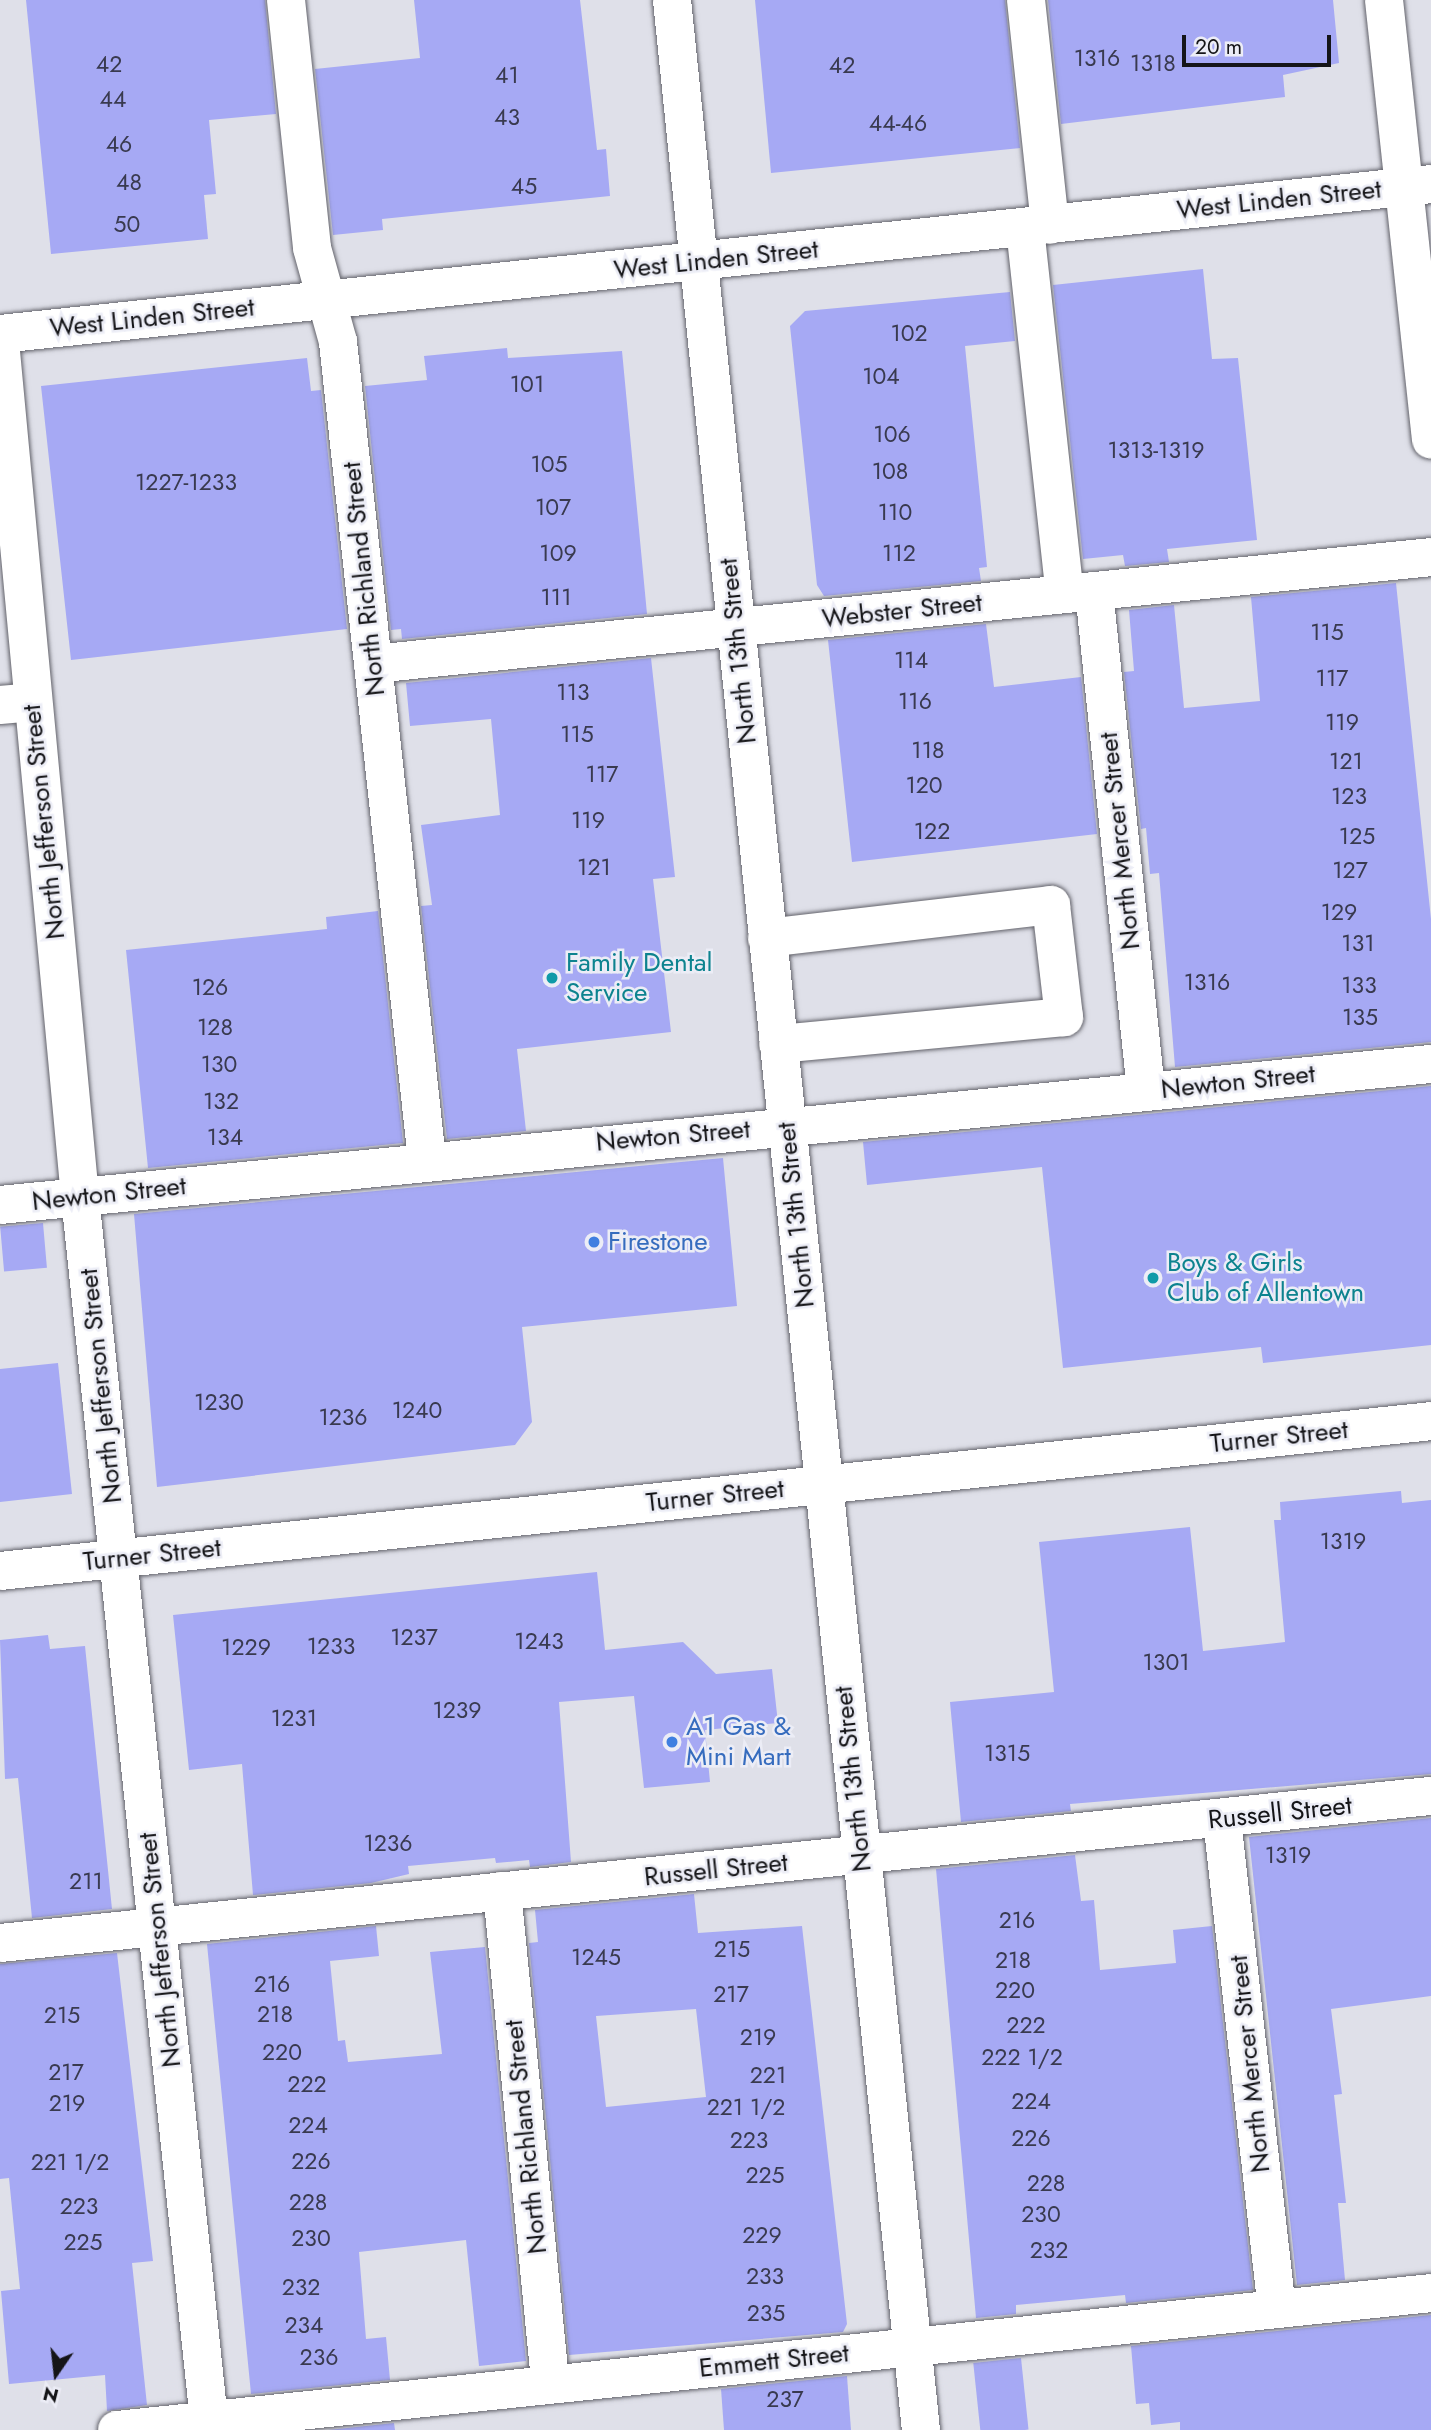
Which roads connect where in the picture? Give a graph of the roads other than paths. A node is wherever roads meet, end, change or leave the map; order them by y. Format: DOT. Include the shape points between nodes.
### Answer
graph roads {
  1 [pos="286,0"];
  2 [pos="672,0"];
  3 [pos="1026,0"];
  4 [pos="1384,0"];
  5 [pos="1417,185"];
  6 [pos="1038,226"];
  7 [pos="699,263"];
  8 [pos="324,299"];
  9 [pos="0,334"];
  10 [pos="0,341"];
  11 [pos="1431,439"];
  12 [pos="1431,558"];
  13 [pos="1079,593"];
  14 [pos="735,628"];
  15 [pos="373,664"];
  16 [pos="16,704"];
  17 [pos="767,938"];
  18 [pos="778,1044"];
  19 [pos="1431,1064"];
  20 [pos="1146,1091"];
  21 [pos="787,1126"];
  22 [pos="427,1160"];
  23 [pos="80,1197"];
  24 [pos="0,1205"];
  25 [pos="1431,1421"];
  26 [pos="823,1485"];
  27 [pos="119,1558"];
  28 [pos="0,1571"];
  29 [pos="1431,1796"];
  30 [pos="1223,1820"];
  31 [pos="861,1855"];
  32 [pos="502,1891"];
  33 [pos="158,1928"];
  34 [pos="0,1943"];
  35 [pos="1431,2293"];
  36 [pos="1277,2307"];
  37 [pos="912,2348"];
  38 [pos="550,2383"];
  39 [pos="209,2425"];
  40 [pos="117,2430"];
  41 [pos="921,2430"];
  1 -- 8 [label="street, North Richland Street"];
  2 -- 7 [label="street, North 13th Street"];
  3 -- 6 [label="street, North Mercer Street"];
  4 -- 5 [label="street"];
  5 -- 6 [label="street, West Linden Street"];
  5 -- 11 [label="street"];
  6 -- 7 [label="street, West Linden Street"];
  6 -- 13 [label="street, North Mercer Street"];
  7 -- 8 [label="street, West Linden Street"];
  7 -- 14 [label="street, North 13th Street"];
  8 -- 9 [label="street, West Linden Street"];
  8 -- 15 [label="street, North Richland Street" via="338,342"];
  10 -- 16 [label="street, North Jefferson Street"];
  12 -- 13 [label="street, Webster Street"];
  13 -- 14 [label="street, Webster Street"];
  13 -- 20 [label="street, North Mercer Street"];
  14 -- 15 [label="street, Webster Street"];
  14 -- 17 [label="street, North 13th Street"];
  15 -- 22 [label="street, North Richland Street"];
  16 -- 23 [label="street, North Jefferson Street"];
  17 -- 18 [label="street, North 13th Street"];
  17 -- 18 [label="street" via="1051,905 1063,1017"];
  18 -- 21 [label="street, North 13th Street"];
  19 -- 20 [label="street, Newton Street"];
  20 -- 21 [label="street, Newton Street"];
  21 -- 22 [label="street, Newton Street"];
  21 -- 26 [label="street, North 13th Street"];
  22 -- 23 [label="street, Newton Street"];
  23 -- 24 [label="street, Newton Street"];
  23 -- 27 [label="street, North Jefferson Street"];
  25 -- 26 [label="street, Turner Street"];
  26 -- 27 [label="street, Turner Street"];
  26 -- 31 [label="street, North 13th Street"];
  27 -- 28 [label="street, Turner Street"];
  27 -- 33 [label="street, North Jefferson Street"];
  29 -- 30 [label="street, Russell Street"];
  30 -- 31 [label="street, Russell Street"];
  30 -- 36 [label="street, North Mercer Street"];
  31 -- 32 [label="street, Russell Street"];
  31 -- 37 [label="street, North 13th Street"];
  32 -- 33 [label="street, Russell Street"];
  32 -- 38 [label="street, North Richland Street"];
  33 -- 34 [label="street, Russell Street"];
  33 -- 39 [label="street, North Jefferson Street"];
  35 -- 36 [label="street, Emmett Street"];
  36 -- 37 [label="street, Emmett Street"];
  37 -- 38 [label="street, Emmett Street"];
  37 -- 41 [label="street, North 13th Street"];
  38 -- 39 [label="street, Emmett Street"];
  39 -- 40 [label="street, Emmett Street"];
}
